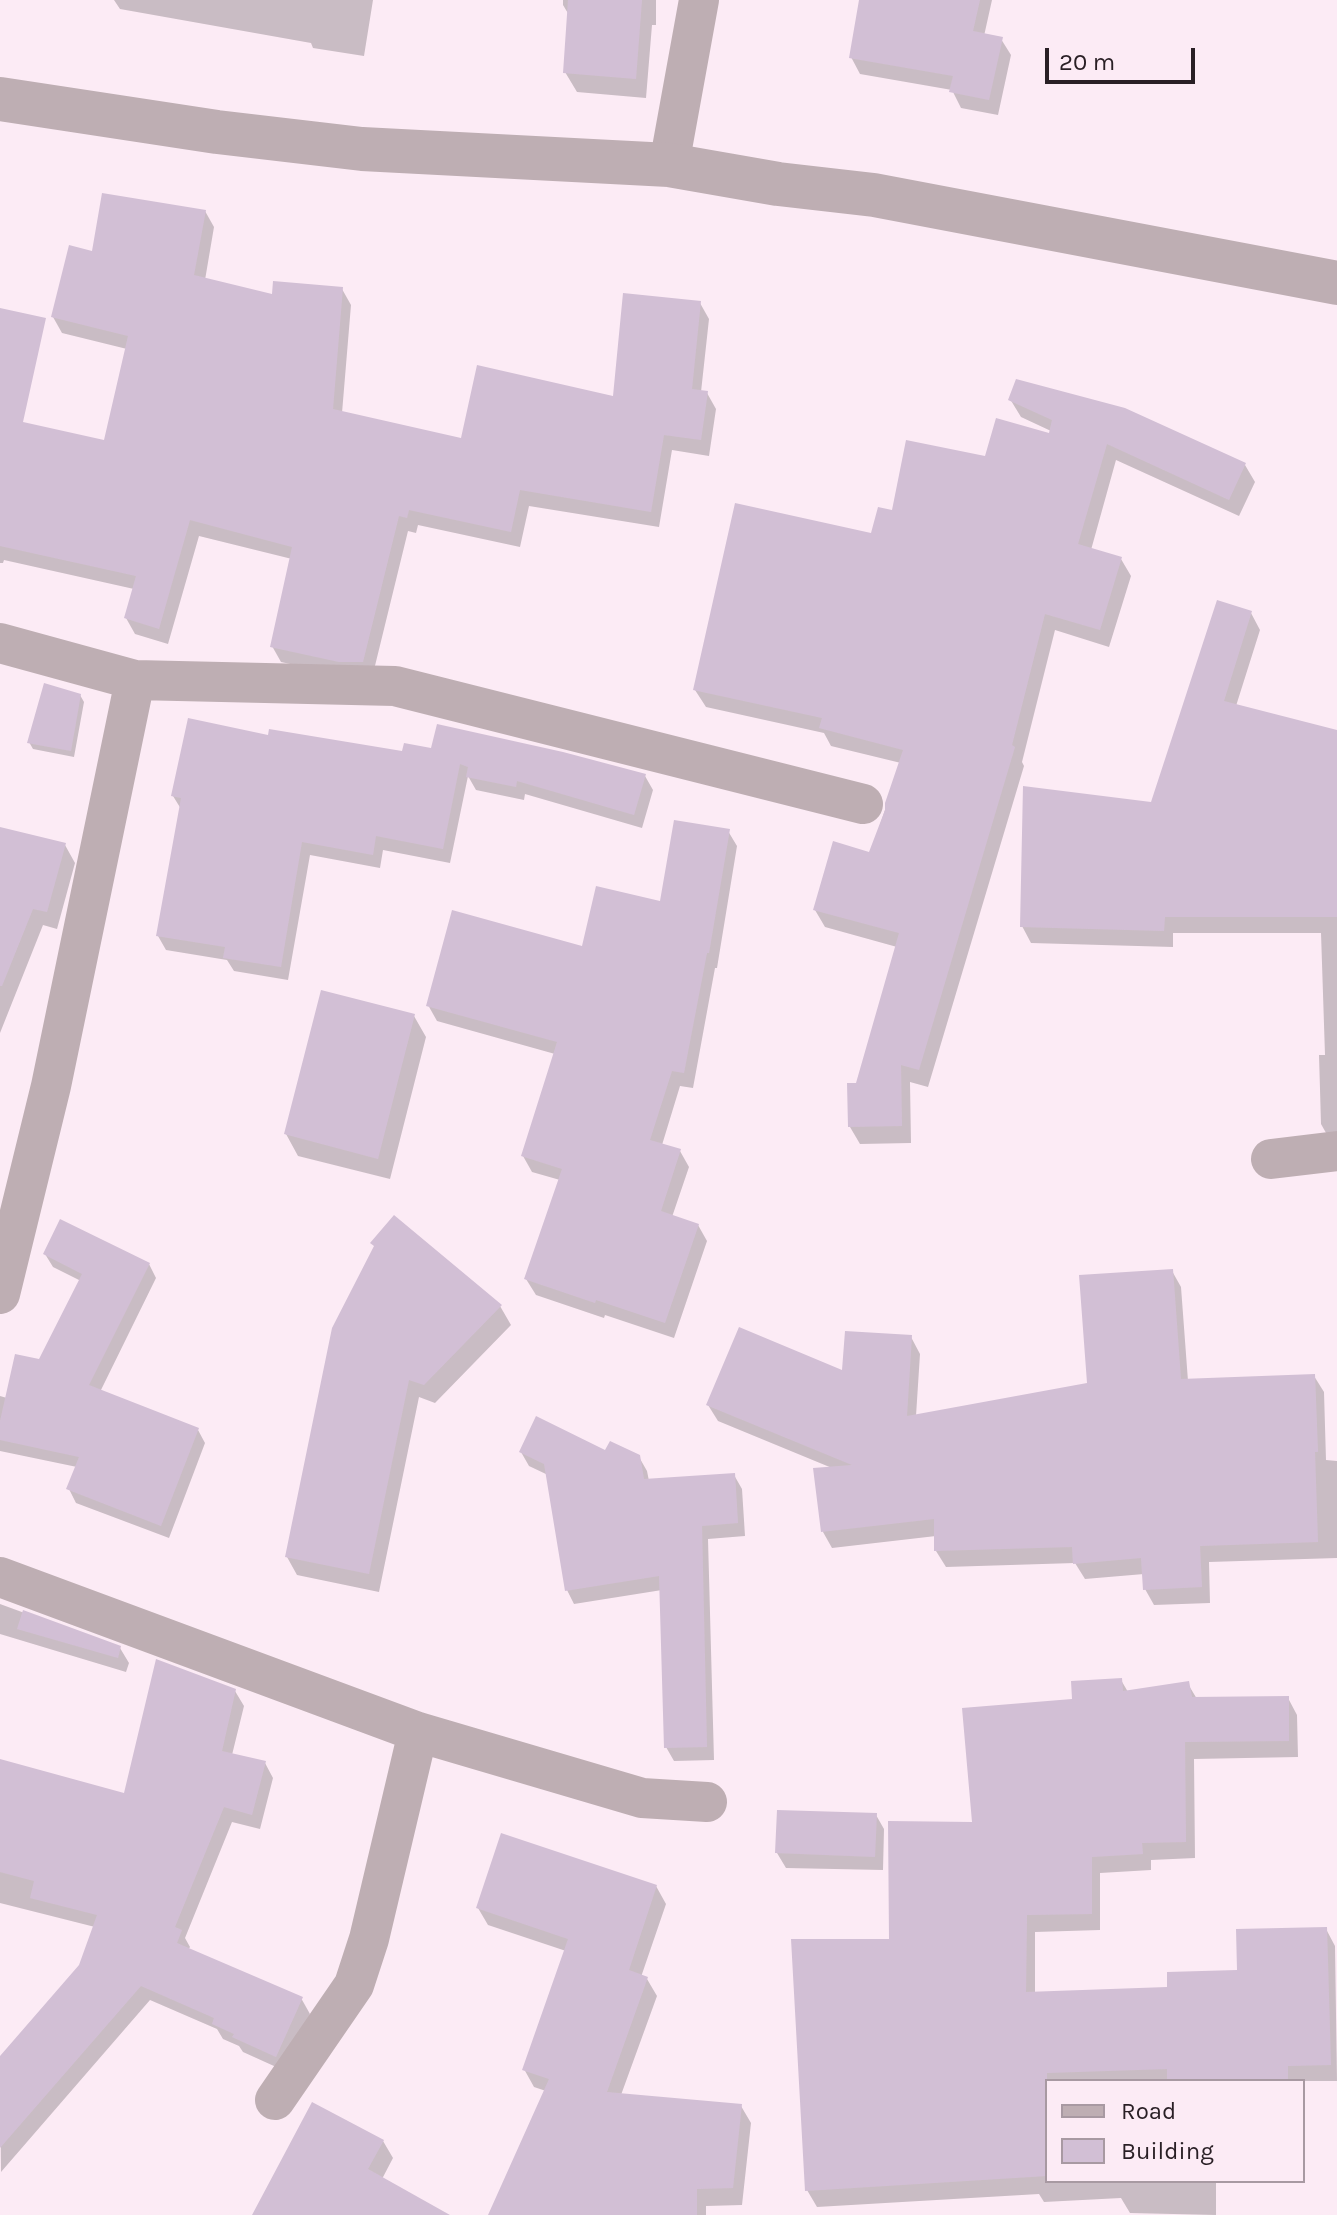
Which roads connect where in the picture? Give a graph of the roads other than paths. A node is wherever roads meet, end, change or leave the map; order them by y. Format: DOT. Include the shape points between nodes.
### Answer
graph roads {
  1 [pos="699,0"];
  2 [pos="0,99"];
  3 [pos="669,165"];
  4 [pos="1337,283"];
  5 [pos="0,643"];
  6 [pos="135,680"];
  7 [pos="863,804"];
  8 [pos="1337,1151"];
  9 [pos="1271,1159"];
  10 [pos="0,1294"];
  11 [pos="0,1577"];
  12 [pos="418,1732"];
  13 [pos="707,1802"];
  14 [pos="275,2100"];
  1 -- 3 [label="street"];
  2 -- 3 [label="street" via="362,149"];
  3 -- 4 [label="street" via="874,195"];
  5 -- 6 [label="street"];
  6 -- 7 [label="street" via="395,686"];
  6 -- 10 [label="street" via="51,1086"];
  8 -- 9 [label="street"];
  11 -- 12 [label="street"];
  12 -- 13 [label="street" via="642,1798"];
  12 -- 14 [label="street" via="354,1985"];
}
